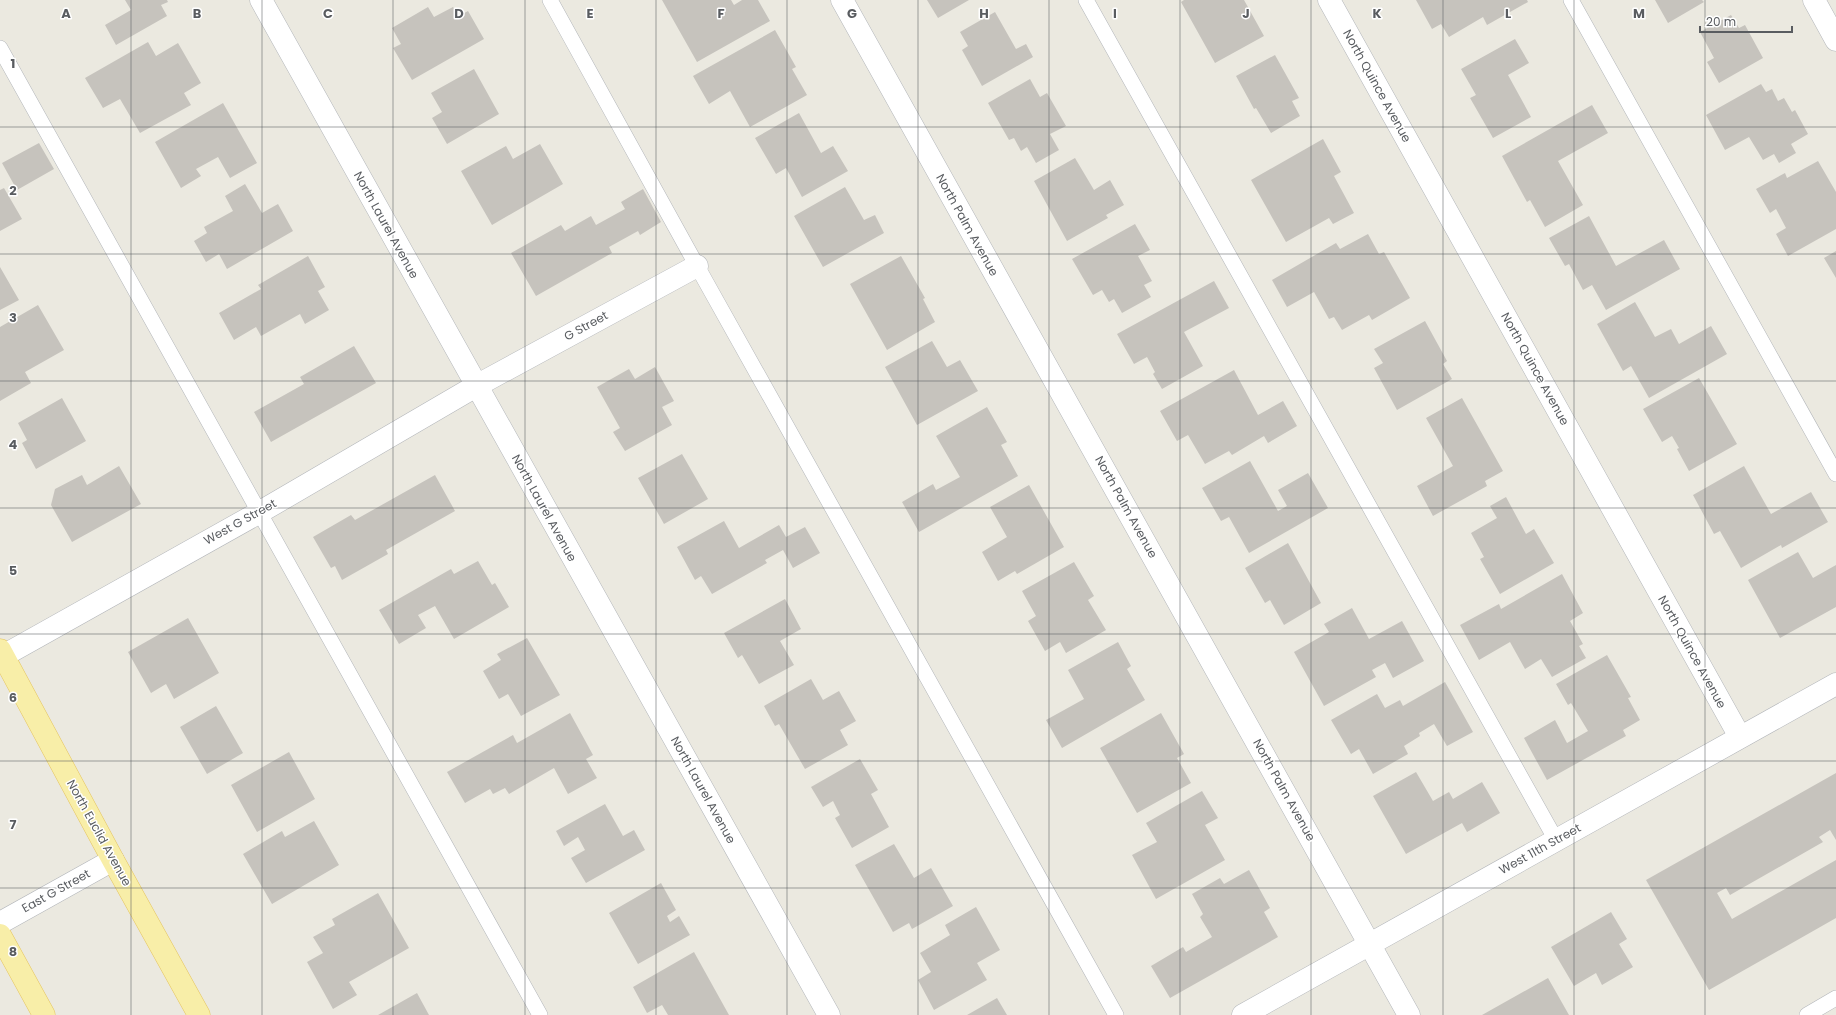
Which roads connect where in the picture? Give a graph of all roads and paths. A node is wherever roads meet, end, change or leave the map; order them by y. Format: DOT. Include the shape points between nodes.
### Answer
graph roads {
  1 [pos="261,0"];
  2 [pos="550,0"];
  3 [pos="842,0"];
  4 [pos="1086,0"];
  5 [pos="1329,0"];
  6 [pos="1571,0"];
  7 [pos="1814,0"];
  8 [pos="1836,40"];
  9 [pos="0,48"];
  10 [pos="697,266"];
  11 [pos="476,386"];
  12 [pos="1836,474"];
  13 [pos="260,512"];
  14 [pos="2,653"];
  15 [pos="1836,684"];
  16 [pos="1740,738"];
  17 [pos="1556,840"];
  18 [pos="113,860"];
  19 [pos="0,923"];
  20 [pos="0,935"];
  21 [pos="1370,944"];
  22 [pos="1836,998"];
  23 [pos="44,1015"];
  24 [pos="199,1015"];
  25 [pos="540,1015"];
  26 [pos="829,1015"];
  27 [pos="1116,1015"];
  28 [pos="1243,1015"];
  29 [pos="1409,1015"];
  30 [pos="1807,1015"];
  1 -- 11 [label="street, North Laurel Avenue"];
  2 -- 10 [label="lane"];
  3 -- 21 [label="street, North Palm Avenue"];
  4 -- 17 [label="lane"];
  5 -- 16 [label="street, North Quince Avenue"];
  6 -- 12 [label="lane"];
  7 -- 8 [label="street"];
  9 -- 13 [label="lane"];
  10 -- 11 [label="street, G Street"];
  10 -- 27 [label="lane"];
  11 -- 13 [label="street, West G Street"];
  11 -- 26 [label="street, North Laurel Avenue"];
  13 -- 14 [label="street, West G Street"];
  13 -- 25 [label="lane"];
  14 -- 18 [label="main road, North Euclid Avenue"];
  15 -- 16 [label="street, West 11th Street"];
  16 -- 17 [label="street, West 11th Street"];
  17 -- 21 [label="street, West 11th Street"];
  18 -- 19 [label="street, East G Street"];
  18 -- 24 [label="main road, North Euclid Avenue"];
  20 -- 23 [label="main road"];
  21 -- 28 [label="street, West 11th Street"];
  21 -- 29 [label="street, North Palm Avenue"];
  22 -- 30 [label="lane"];
}
